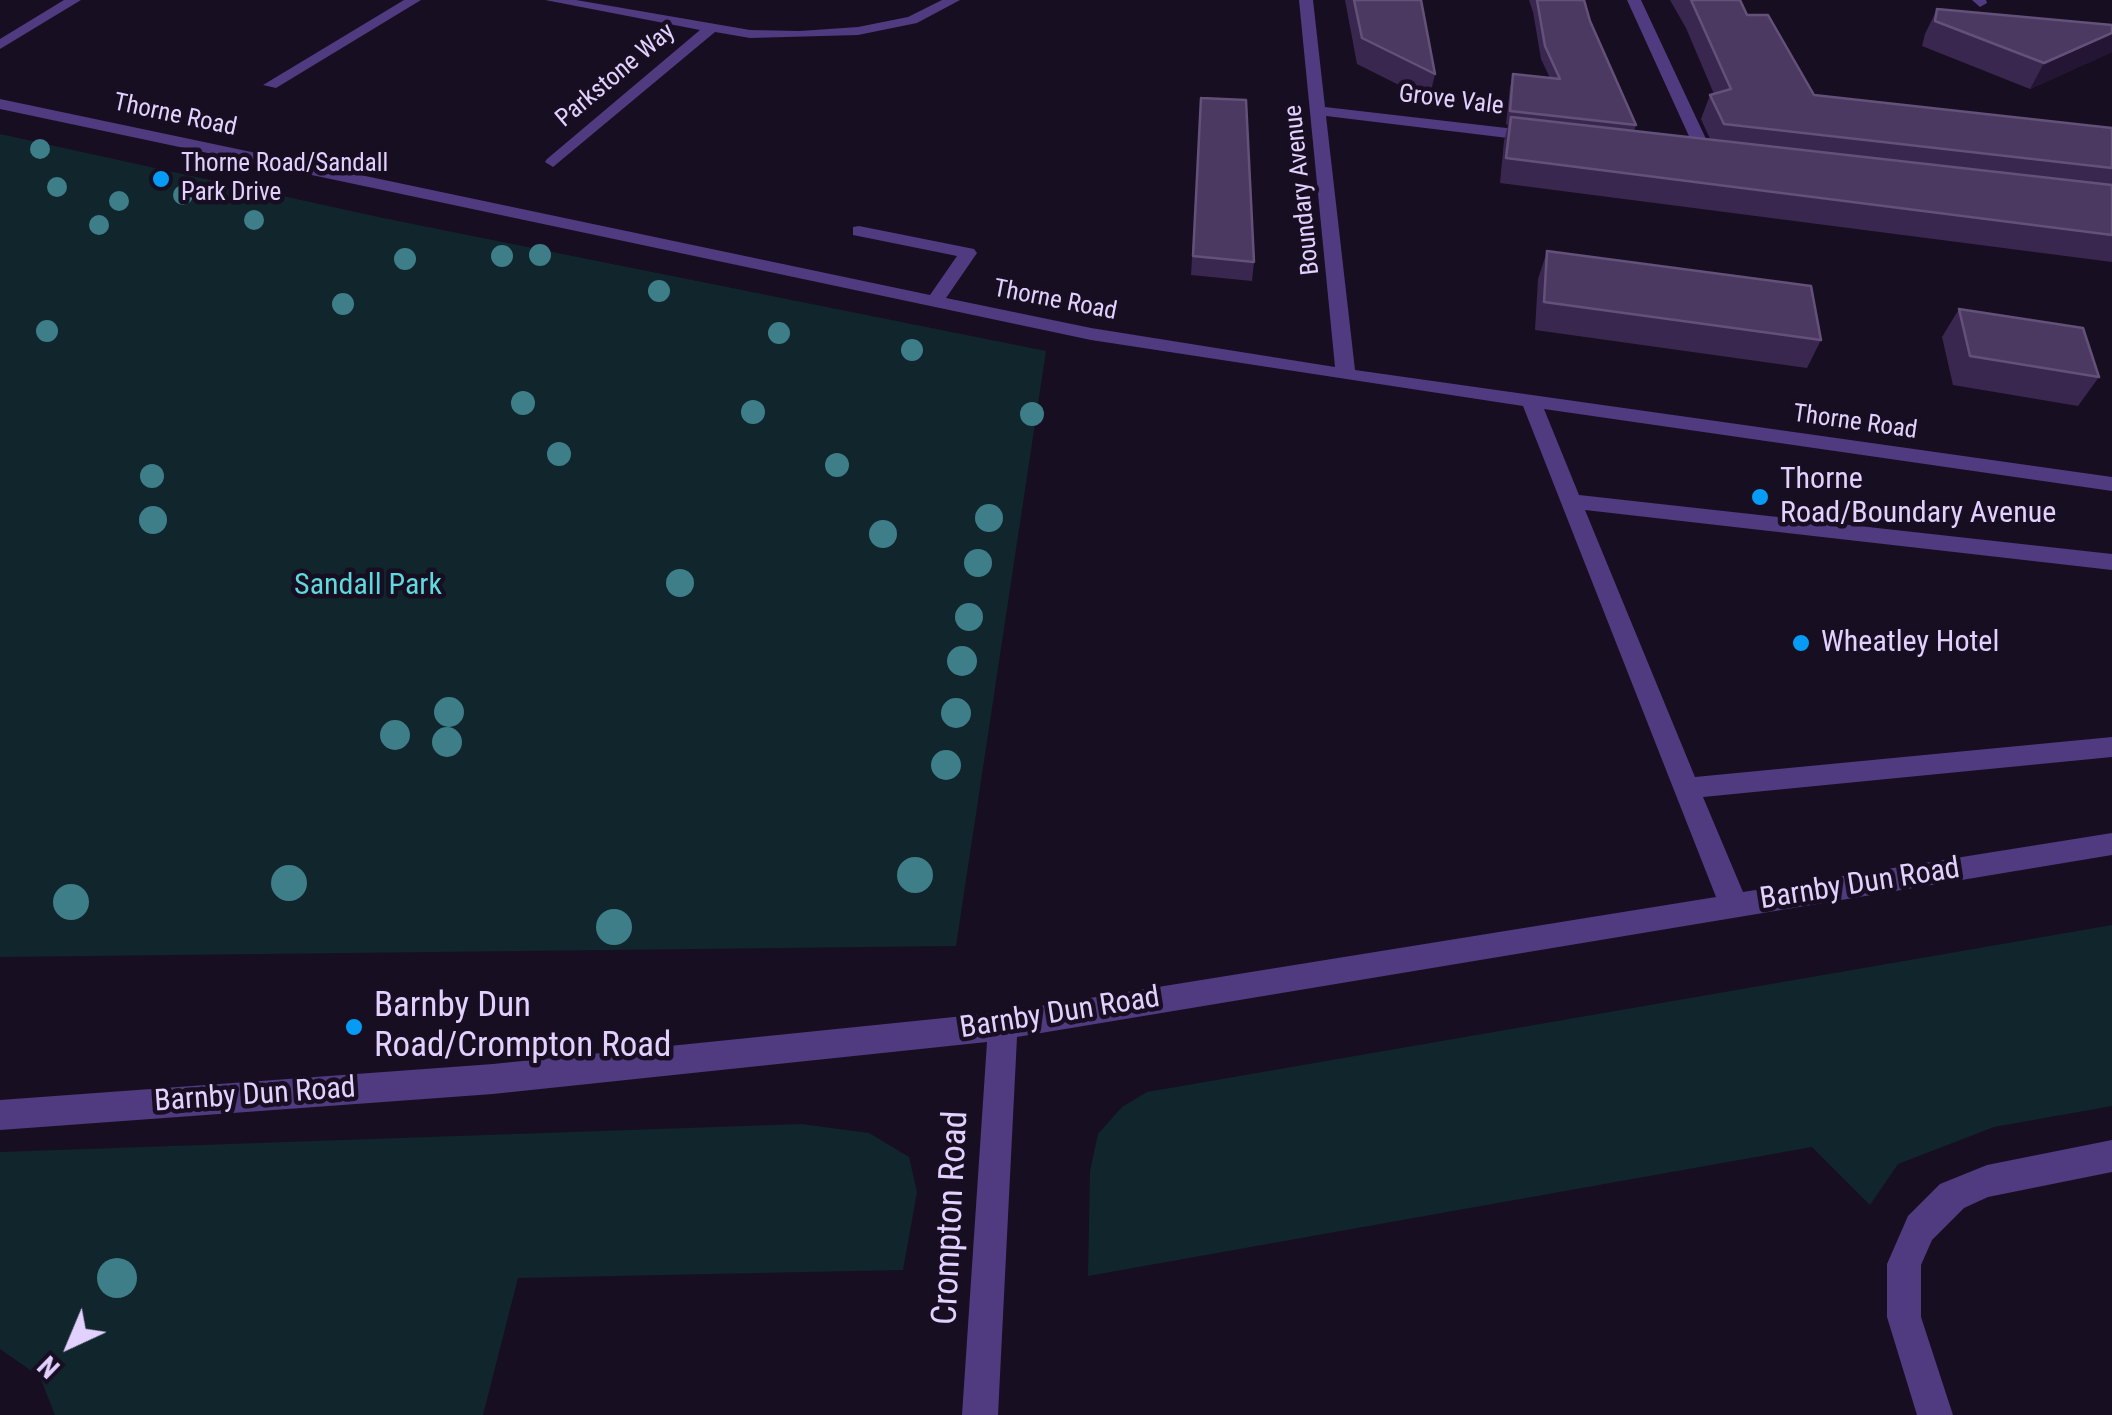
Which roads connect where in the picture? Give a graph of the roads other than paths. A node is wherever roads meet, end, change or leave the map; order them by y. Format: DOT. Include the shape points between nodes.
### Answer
graph roads {
  1 [pos="74,0"];
  2 [pos="414,0"];
  3 [pos="552,0"];
  4 [pos="953,0"];
  5 [pos="1306,0"];
  6 [pos="1634,0"];
  7 [pos="712,28"];
  8 [pos="0,44"];
  9 [pos="271,84"];
  10 [pos="0,104"];
  11 [pos="24,110"];
  12 [pos="1320,111"];
  13 [pos="0,114"];
  14 [pos="1552,138"];
  15 [pos="1686,154"];
  16 [pos="1706,156"];
  17 [pos="1725,158"];
  18 [pos="553,162"];
  19 [pos="859,231"];
  20 [pos="934,302"];
  21 [pos="1346,375"];
  22 [pos="1531,402"];
  23 [pos="2112,484"];
  24 [pos="1572,501"];
  25 [pos="2112,562"];
  26 [pos="2112,747"];
  27 [pos="1690,788"];
  28 [pos="2112,844"];
  29 [pos="1734,906"];
  30 [pos="1003,1026"];
  31 [pos="0,1115"];
  32 [pos="2112,1156"];
  33 [pos="980,1415"];
  34 [pos="1935,1415"];
  1 -- 8 [label="street"];
  2 -- 9 [label="street"];
  3 -- 7 [label="street"];
  4 -- 7 [label="street" via="912,20 858,32 800,36"];
  5 -- 12 [label="street, Boundary Avenue"];
  6 -- 16 [label="street"];
  7 -- 18 [label="street, Parkstone Way"];
  10 -- 11 [label="street, Thorne Road"];
  11 -- 13 [label="street"];
  11 -- 20 [label="street, Thorne Road"];
  12 -- 14 [label="street, Grove Vale"];
  12 -- 21 [label="street, Boundary Avenue"];
  15 -- 16 [label="street"];
  16 -- 17 [label="street"];
  19 -- 20 [label="street" via="968,253"];
  20 -- 21 [label="street, Thorne Road"];
  21 -- 22 [label="street, Thorne Road"];
  22 -- 23 [label="street, Thorne Road"];
  22 -- 24 [label="street"];
  24 -- 25 [label="street"];
  24 -- 27 [label="street"];
  26 -- 27 [label="street"];
  27 -- 29 [label="street"];
  28 -- 29 [label="street, Barnby Dun Road"];
  29 -- 30 [label="street, Barnby Dun Road"];
  30 -- 31 [label="street, Barnby Dun Road" via="493,1079"];
  30 -- 33 [label="street, Crompton Road"];
  32 -- 34 [label="street" via="1987,1181 1952,1196 1920,1228 1904,1264 1904,1318"];
}
